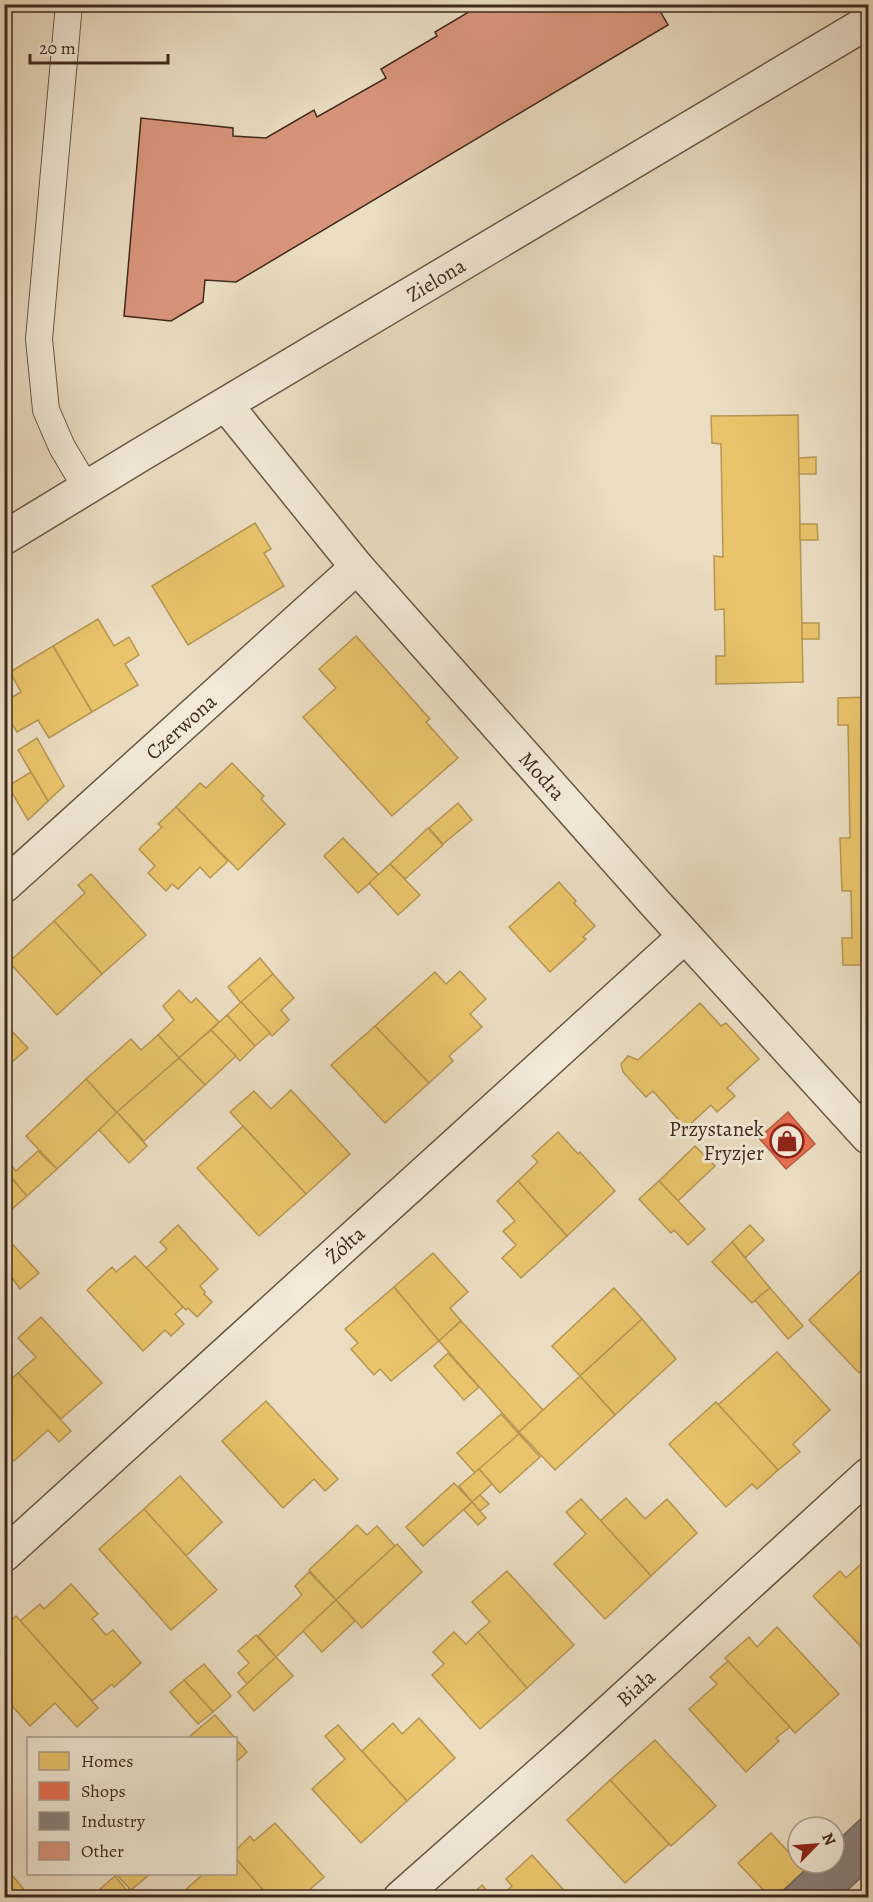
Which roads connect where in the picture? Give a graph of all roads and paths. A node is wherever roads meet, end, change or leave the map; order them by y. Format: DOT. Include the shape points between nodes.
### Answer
graph roads {
  1 [pos="69,4"];
  2 [pos="868,22"];
  3 [pos="226,405"];
  4 [pos="87,489"];
  5 [pos="4,538"];
  6 [pos="357,567"];
  7 [pos="4,886"];
  8 [pos="685,936"];
  9 [pos="868,1137"];
  10 [pos="868,1475"];
  11 [pos="4,1555"];
  12 [pos="400,1898"];
  1 -- 4 [label="lane" via="39,339 46,410"];
  2 -- 3 [label="street, Zielona"];
  3 -- 4 [label="street, Zielona"];
  3 -- 6 [label="street, Modra"];
  4 -- 5 [label="street, Zielona"];
  6 -- 7 [label="street, Czerwona"];
  6 -- 8 [label="street, Modra"];
  8 -- 9 [label="street, Modra"];
  8 -- 11 [label="street, Żółta"];
  10 -- 12 [label="street, Biała"];
}
